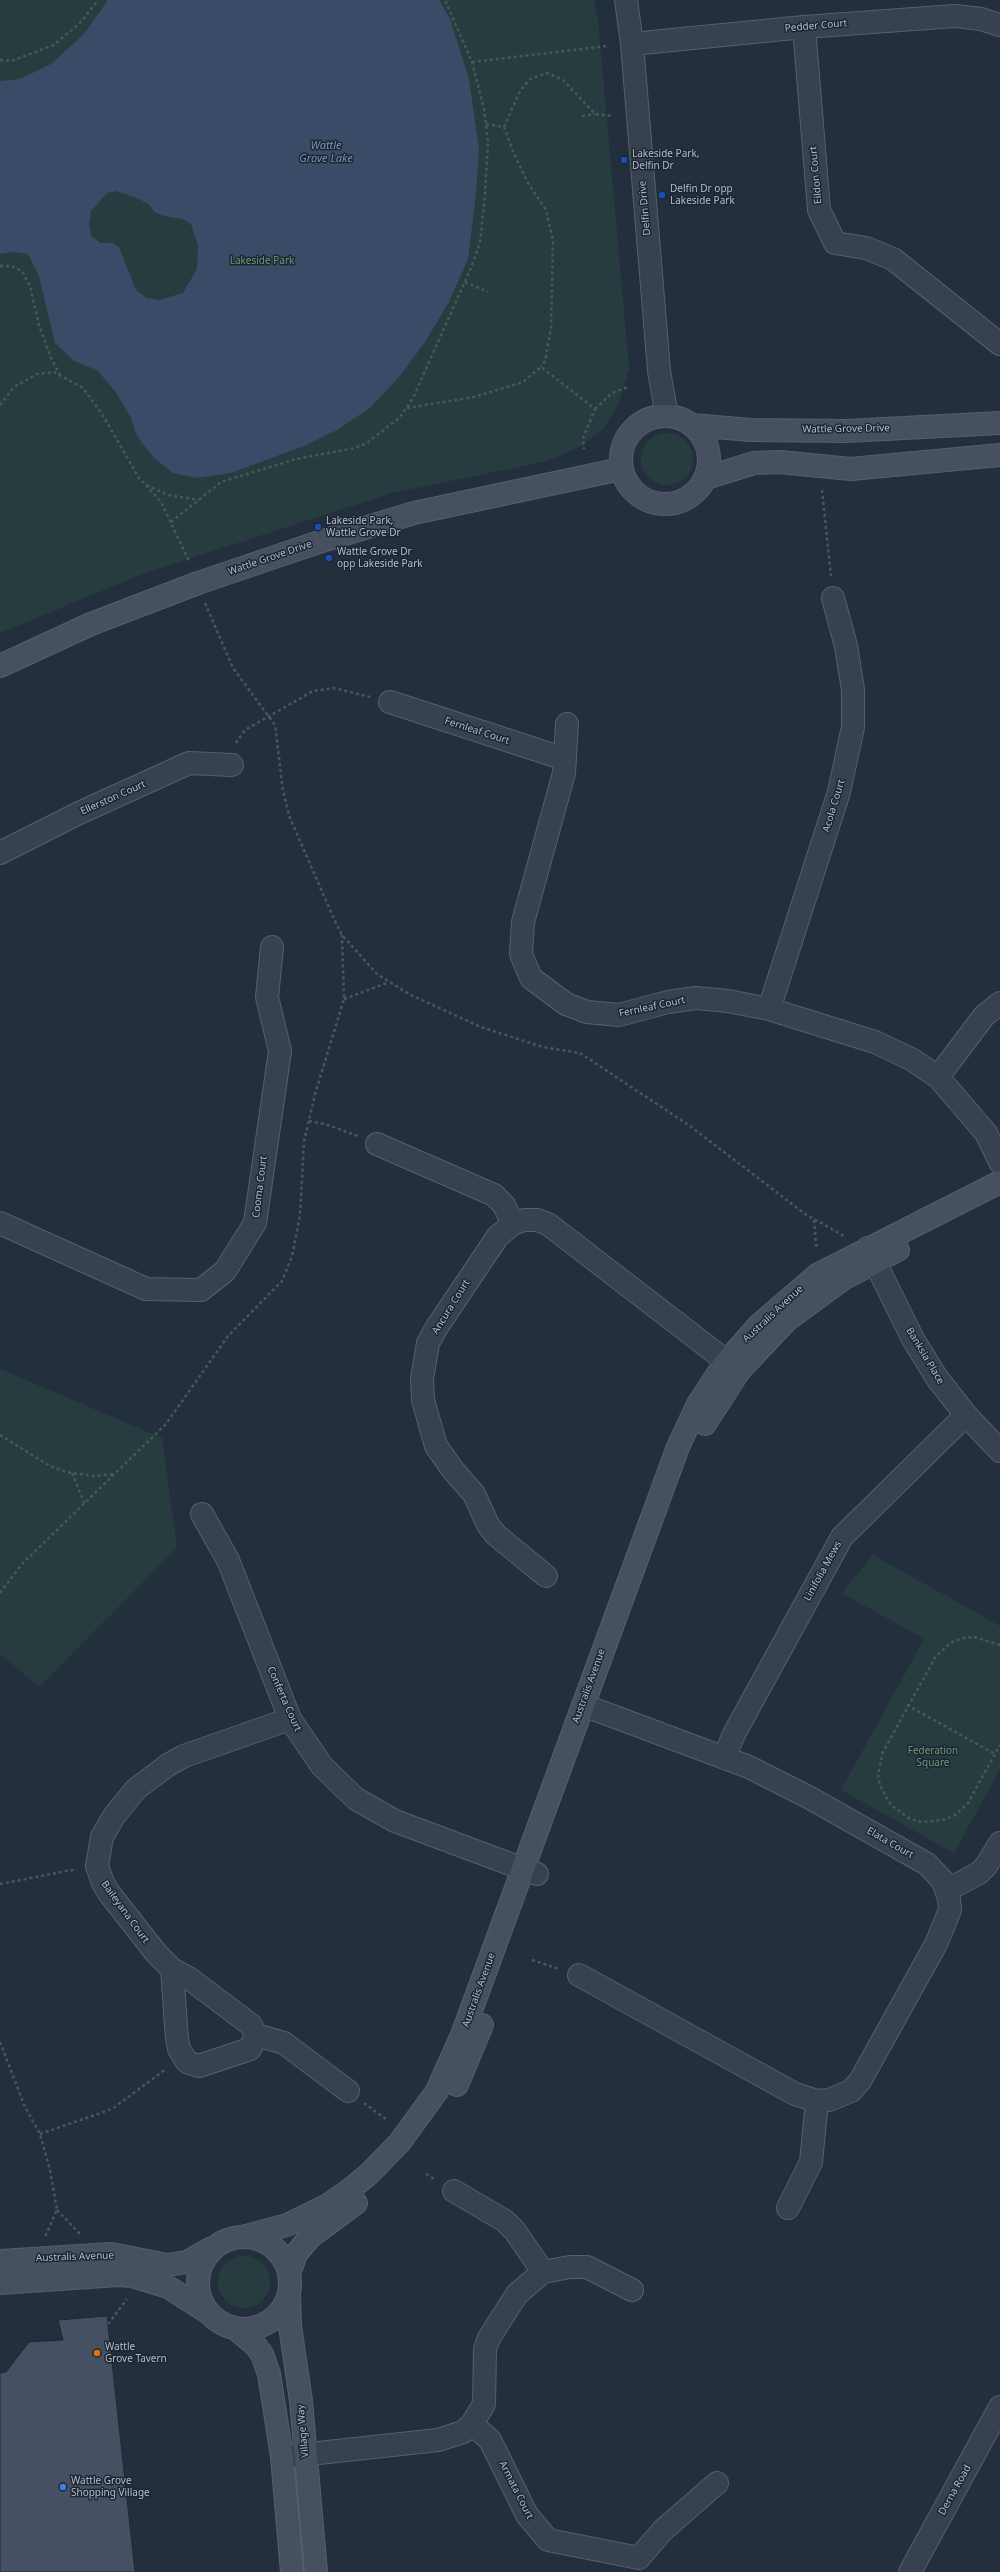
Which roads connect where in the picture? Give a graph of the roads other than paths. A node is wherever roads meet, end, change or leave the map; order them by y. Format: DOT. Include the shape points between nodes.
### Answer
graph roads {
  1 [pos="626,0"];
  2 [pos="1000,23"];
  3 [pos="804,27"];
  4 [pos="632,44"];
  5 [pos="1000,344"];
  6 [pos="667,416"];
  7 [pos="1000,422"];
  8 [pos="692,425"];
  9 [pos="1000,455"];
  10 [pos="621,469"];
  11 [pos="706,478"];
  12 [pos="833,598"];
  13 [pos="0,666"];
  14 [pos="390,702"];
  15 [pos="567,724"];
  16 [pos="565,759"];
  17 [pos="232,765"];
  18 [pos="0,853"];
  19 [pos="272,947"];
  20 [pos="1000,1003"];
  21 [pos="769,1009"];
  22 [pos="938,1077"];
  23 [pos="377,1144"];
  24 [pos="1000,1162"];
  25 [pos="1000,1182"];
  26 [pos="1000,1198"];
  27 [pos="0,1223"];
  28 [pos="514,1224"];
  29 [pos="872,1255"];
  30 [pos="733,1366"];
  31 [pos="966,1415"];
  32 [pos="1000,1451"];
  33 [pos="202,1514"];
  34 [pos="546,1576"];
  35 [pos="590,1707"];
  36 [pos="290,1719"];
  37 [pos="724,1758"];
  38 [pos="1000,1843"];
  39 [pos="530,1872"];
  40 [pos="947,1890"];
  41 [pos="172,1969"];
  42 [pos="579,1975"];
  43 [pos="256,2035"];
  44 [pos="348,2091"];
  45 [pos="817,2101"];
  46 [pos="454,2191"];
  47 [pos="788,2208"];
  48 [pos="242,2237"];
  49 [pos="217,2245"];
  50 [pos="0,2261"];
  51 [pos="543,2272"];
  52 [pos="289,2282"];
  53 [pos="0,2283"];
  54 [pos="632,2290"];
  55 [pos="211,2315"];
  56 [pos="235,2328"];
  57 [pos="1000,2407"];
  58 [pos="472,2424"];
  59 [pos="305,2454"];
  60 [pos="282,2457"];
  61 [pos="717,2483"];
  62 [pos="642,2565"];
  63 [pos="292,2572"];
  64 [pos="316,2572"];
  65 [pos="910,2572"];
  1 -- 4 [label="street, Delfin Drive"];
  2 -- 3 [label="street, Pedder Court" via="955,16"];
  3 -- 4 [label="street, Pedder Court"];
  3 -- 5 [label="street, Eildon Court" via="819,210 835,243 866,248 893,259"];
  4 -- 6 [label="street, Delfin Drive" via="659,371"];
  6 -- 8 [label="street" via="680,418"];
  6 -- 10 [label="street" via="653,417 630,431 620,455"];
  7 -- 8 [label="street, Wattle Grove Drive" via="847,431 755,430"];
  8 -- 11 [label="street" via="702,436 708,449 709,464"];
  9 -- 11 [label="street" via="851,469 779,462 754,463"];
  10 -- 11 [label="street" via="634,493 646,501 660,504 674,504 687,499 698,490"];
  10 -- 13 [label="street, Wattle Grove Drive" via="414,513 329,539 198,583 91,624"];
  12 -- 21 [label="street, Acola Court" via="846,646 853,690 853,727 839,792"];
  14 -- 16 [label="street, Fernleaf Court"];
  15 -- 16 [label="street, Fernleaf Court"];
  16 -- 21 [label="street, Fernleaf Court" via="564,773 523,922 521,954 531,978 566,1004 587,1012 620,1016 668,1002 696,998"];
  17 -- 18 [label="street, Ellerston Court" via="190,763 77,814"];
  19 -- 27 [label="street, Cooma Court" via="267,996 280,1051 255,1223 225,1271 201,1290 146,1289"];
  20 -- 22 [label="street" via="984,1016"];
  21 -- 22 [label="street, Fernleaf Court" via="875,1042 910,1059"];
  22 -- 24 [label="street, Fernleaf Court" via="986,1132"];
  23 -- 28 [label="street" via="494,1195 504,1205"];
  25 -- 29 [label="street, Australis Avenue"];
  26 -- 29 [label="street, Australis Avenue"];
  28 -- 30 [label="street, Ancura Court" via="524,1220 537,1220 552,1227"];
  28 -- 34 [label="street, Ancura Court" via="498,1236 428,1343 424,1361 423,1400 436,1446 474,1494 488,1525 496,1535"];
  29 -- 30 [label="street, Australis Avenue" via="802,1307"];
  29 -- 31 [label="street, Banksia Place" via="921,1352 937,1378"];
  30 -- 35 [label="street, Australis Avenue" via="693,1448"];
  31 -- 32 [label="street, Banksia Place"];
  31 -- 37 [label="street, Linifolia Mews" via="842,1537 734,1734"];
  33 -- 36 [label="street, Conferta Court" via="228,1560"];
  35 -- 37 [label="street, Elata Court"];
  35 -- 39 [label="street, Australis Avenue"];
  36 -- 39 [label="street, Conferta Court" via="322,1766 356,1798 375,1811 418,1831"];
  36 -- 41 [label="street, Baileyana Court" via="184,1756 151,1776 122,1805 107,1827 99,1847 97,1866 103,1883 156,1953"];
  37 -- 40 [label="street, Elata Court" via="788,1785 911,1855 936,1872"];
  38 -- 40 [label="street" via="979,1873"];
  39 -- 48 [label="street, Australis Avenue" via="454,2055 437,2091 414,2125 369,2174 328,2205 288,2225"];
  39 -- 52 [label="street, Australis Avenue" via="471,2056 441,2112 415,2147 386,2177 306,2241 296,2254"];
  40 -- 45 [label="street, Elata Court" via="950,1910 943,1930 867,2070 851,2091 840,2097"];
  41 -- 43 [label="street, Baileyana Court" via="190,1979 251,2025"];
  41 -- 43 [label="street" via="177,2039 182,2056 190,2064 202,2065 246,2052 254,2044"];
  42 -- 45 [label="street, Elata Court" via="794,2094"];
  43 -- 44 [label="street" via="284,2043"];
  45 -- 47 [label="street" via="811,2162"];
  46 -- 51 [label="street" via="505,2221"];
  48 -- 49 [label="street" via="229,2239"];
  48 -- 52 [label="street" via="255,2238 267,2243 285,2262"];
  49 -- 50 [label="street, Australis Avenue" via="195,2258 167,2265 110,2254"];
  49 -- 55 [label="street" via="207,2255 198,2279 198,2292 203,2305"];
  51 -- 54 [label="street" via="587,2267"];
  51 -- 58 [label="street" via="517,2294 489,2338 485,2349 484,2404"];
  52 -- 56 [label="street" via="279,2312 270,2320 259,2326"];
  52 -- 59 [label="street, Village Way" via="290,2326"];
  53 -- 55 [label="street, Australis Avenue" via="132,2276 157,2283 181,2294"];
  55 -- 56 [label="street" via="222,2324"];
  56 -- 60 [label="street" via="256,2345 266,2364"];
  57 -- 65 [label="street, Derna Road"];
  58 -- 59 [label="street" via="453,2437 438,2440"];
  58 -- 62 [label="street, Armata Court" via="490,2440 527,2515 548,2540"];
  59 -- 60 [label="street"];
  59 -- 64 [label="street, Village Way"];
  60 -- 63 [label="street"];
  61 -- 62 [label="street, Armata Court" via="663,2530"];
}
